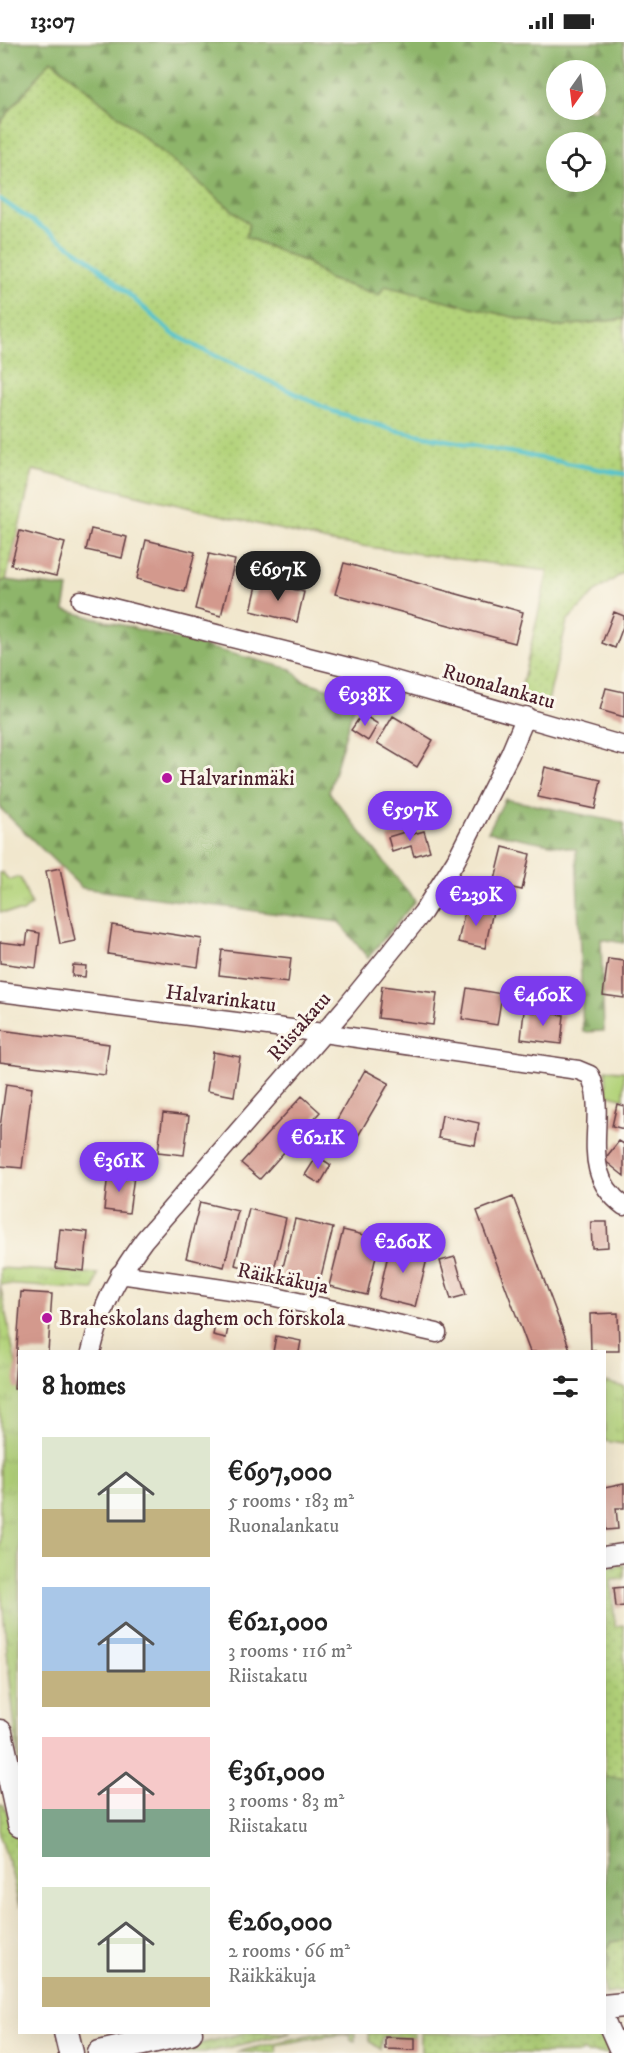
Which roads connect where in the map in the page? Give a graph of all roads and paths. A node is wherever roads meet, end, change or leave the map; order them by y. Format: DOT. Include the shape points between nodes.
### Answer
graph roads {
  1 [pos="81,600"];
  2 [pos="526,716"];
  3 [pos="624,746"];
  4 [pos="0,993"];
  5 [pos="323,1033"];
  6 [pos="624,1206"];
  7 [pos="120,1274"];
  8 [pos="437,1333"];
  9 [pos="91,1350"];
  10 [pos="624,1553"];
  11 [pos="606,1556"];
  12 [pos="0,1732"];
  13 [pos="18,1815"];
  14 [pos="624,2005"];
  15 [pos="606,2007"];
  16 [pos="606,2022"];
  17 [pos="66,2034"];
  18 [pos="181,2034"];
  19 [pos="71,2053"];
  20 [pos="100,2053"];
  21 [pos="620,2053"];
  1 -- 2 [label="street, Ruonalankatu" via="290,651"];
  2 -- 3 [label="street, Ruonalankatu"];
  2 -- 5 [label="street, Riistakatu" via="439,890"];
  4 -- 5 [label="street, Halvarinkatu"];
  5 -- 6 [label="street, Halvarinkatu" via="578,1070 590,1075 595,1087 599,1174 605,1188"];
  5 -- 7 [label="street, Riistakatu" via="144,1240"];
  7 -- 8 [label="street, Räikkäkuja" via="271,1296"];
  7 -- 9 [label="street, Riistakatu" via="98,1322"];
  10 -- 11 [label="street"];
  12 -- 13 [label="main road"];
  14 -- 15 [label="main road"];
  16 -- 21 [label="street"];
  17 -- 19 [label="main road"];
  18 -- 20 [label="main road"];
}
